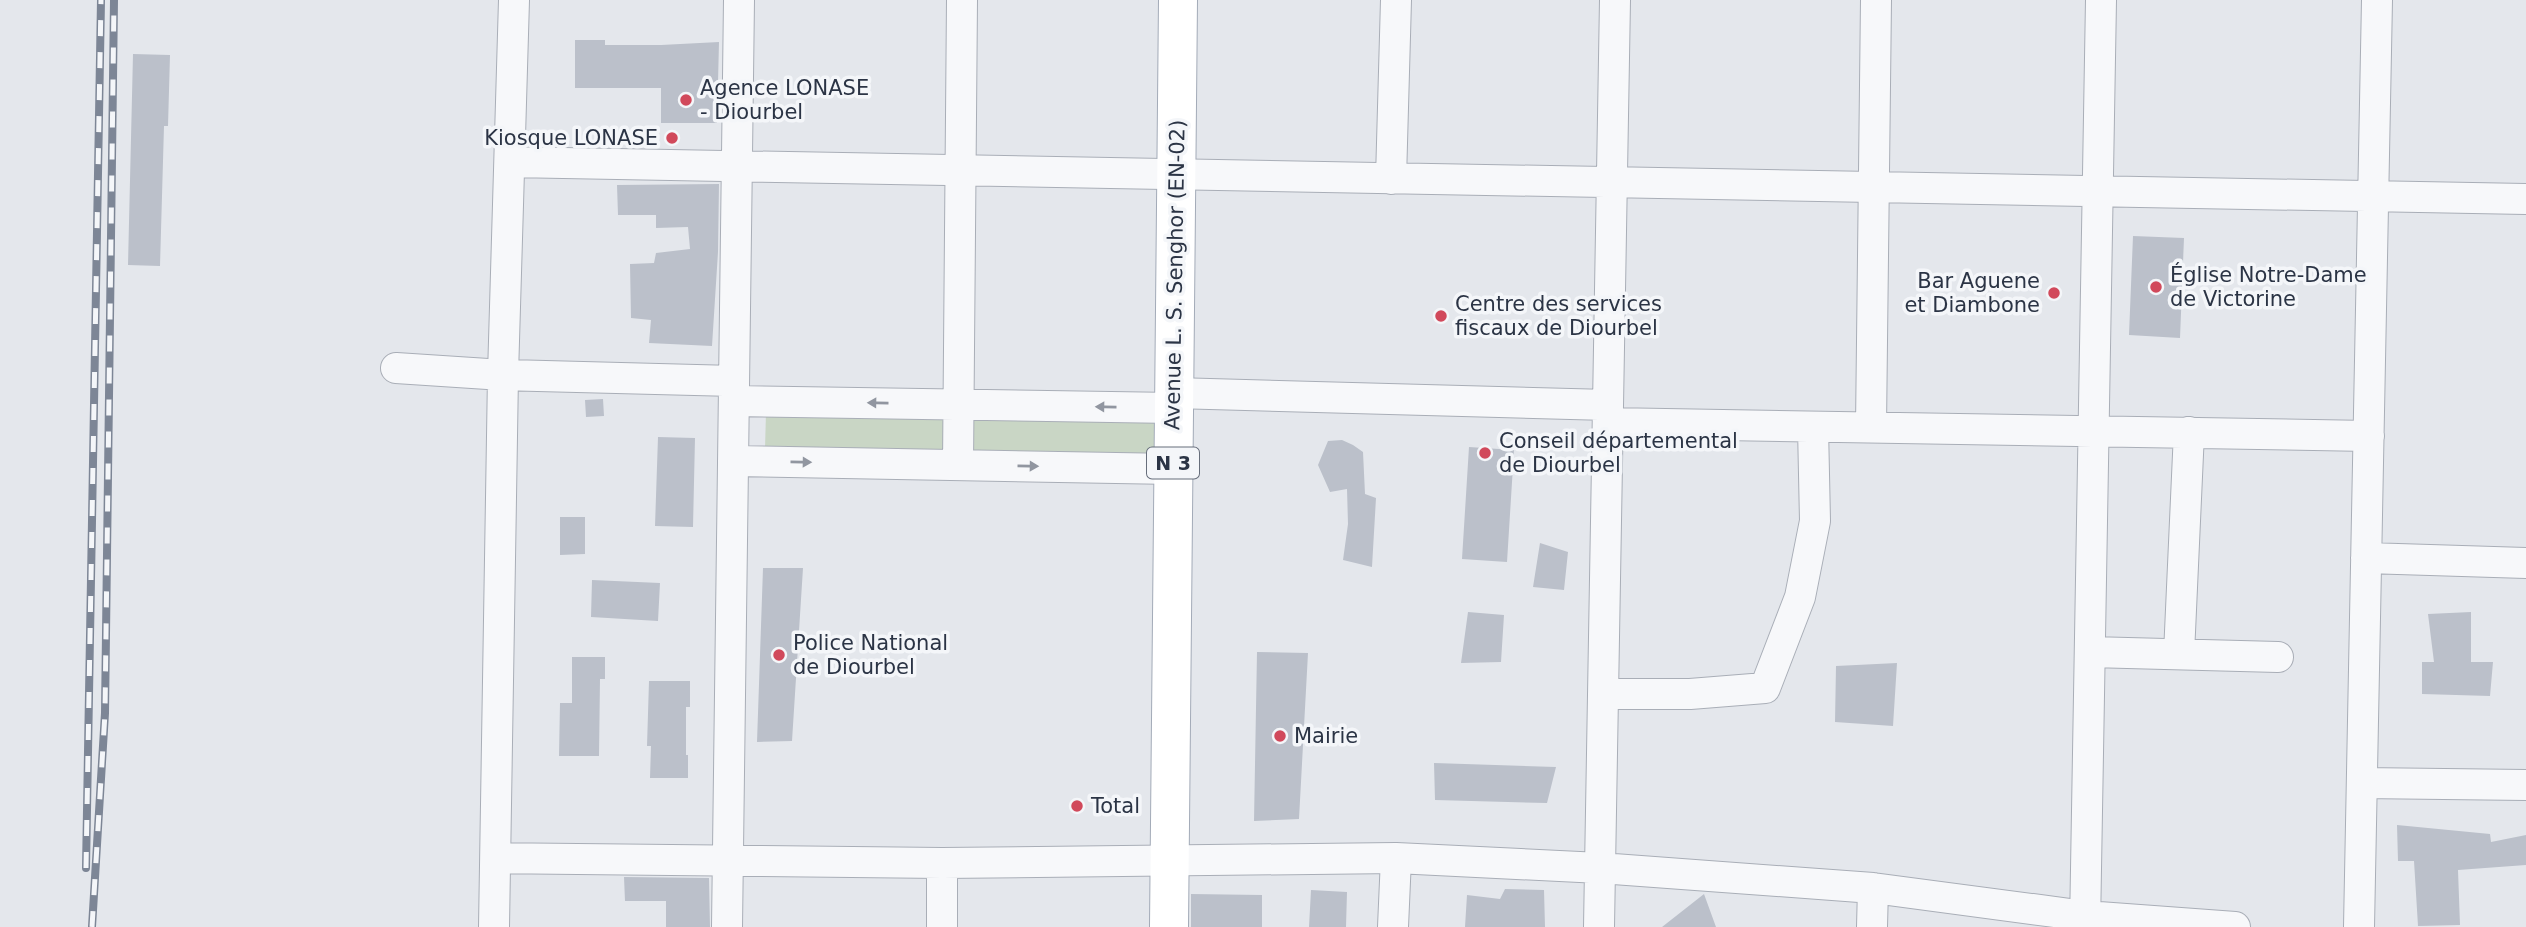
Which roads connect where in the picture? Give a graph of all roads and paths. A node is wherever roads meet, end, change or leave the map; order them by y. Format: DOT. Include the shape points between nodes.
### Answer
graph roads {
  1 [pos="513,0"];
  2 [pos="739,0"];
  3 [pos="962,0"];
  4 [pos="1178,0"];
  5 [pos="1396,0"];
  6 [pos="1615,0"];
  7 [pos="1876,0"];
  8 [pos="2101,0"];
  9 [pos="2377,0"];
  10 [pos="510,162"];
  11 [pos="737,167"];
  12 [pos="960,171"];
  13 [pos="1177,175"];
  14 [pos="1391,179"];
  15 [pos="1612,183"];
  16 [pos="1874,187"];
  17 [pos="2098,192"];
  18 [pos="2373,197"];
  19 [pos="2526,199"];
  20 [pos="396,368"];
  21 [pos="503,375"];
  22 [pos="734,391"];
  23 [pos="1174,400"];
  24 [pos="959,404"];
  25 [pos="1608,414"];
  26 [pos="1813,426"];
  27 [pos="1871,428"];
  28 [pos="2094,431"];
  29 [pos="2189,432"];
  30 [pos="2369,436"];
  31 [pos="733,461"];
  32 [pos="958,465"];
  33 [pos="1173,468"];
  34 [pos="2366,558"];
  35 [pos="2526,563"];
  36 [pos="2090,652"];
  37 [pos="2179,654"];
  38 [pos="2278,657"];
  39 [pos="1603,694"];
  40 [pos="2362,783"];
  41 [pos="2526,785"];
  42 [pos="496,858"];
  43 [pos="1396,858"];
  44 [pos="727,860"];
  45 [pos="1169,860"];
  46 [pos="942,863"];
  47 [pos="1600,868"];
  48 [pos="1873,888"];
  49 [pos="2085,922"];
  50 [pos="494,927"];
  51 [pos="727,927"];
  52 [pos="942,927"];
  53 [pos="1169,927"];
  54 [pos="1393,927"];
  55 [pos="1600,927"];
  56 [pos="1872,927"];
  57 [pos="2235,927"];
  58 [pos="2359,927"];
  1 -- 10 [label="street"];
  2 -- 11 [label="street"];
  3 -- 12 [label="street"];
  4 -- 13 [label="main road, Avenue L. S. Senghor (EN-02) / N 3"];
  5 -- 14 [label="street"];
  6 -- 15 [label="street"];
  7 -- 16 [label="street"];
  8 -- 17 [label="street"];
  9 -- 18 [label="street"];
  10 -- 11 [label="street"];
  10 -- 21 [label="street"];
  11 -- 12 [label="street"];
  11 -- 22 [label="street"];
  12 -- 13 [label="street"];
  12 -- 24 [label="street"];
  13 -- 14 [label="street"];
  13 -- 23 [label="main road, Avenue L. S. Senghor (EN-02) / N 3"];
  14 -- 15 [label="street"];
  15 -- 16 [label="street"];
  15 -- 25 [label="street"];
  16 -- 17 [label="street"];
  16 -- 27 [label="street"];
  17 -- 18 [label="street"];
  17 -- 28 [label="street"];
  18 -- 19 [label="street"];
  18 -- 30 [label="street"];
  20 -- 21 [label="street"];
  21 -- 22 [label="street"];
  21 -- 42 [label="street"];
  24 -- 22 [label="street, one-way"];
  22 -- 31 [label="street"];
  23 -- 24 [label="street, one-way"];
  23 -- 25 [label="street"];
  23 -- 33 [label="main road, Avenue L. S. Senghor (EN-02) / N 3"];
  24 -- 32 [label="street"];
  25 -- 26 [label="street"];
  25 -- 39 [label="street"];
  26 -- 27 [label="street"];
  26 -- 39 [label="street" via="1815,521 1800,597 1765,688"];
  27 -- 28 [label="street"];
  28 -- 29 [label="street"];
  28 -- 36 [label="street"];
  29 -- 30 [label="street"];
  29 -- 37 [label="street"];
  30 -- 34 [label="street"];
  31 -- 32 [label="street, one-way"];
  31 -- 44 [label="street"];
  32 -- 33 [label="street, one-way"];
  33 -- 45 [label="main road, Avenue L. S. Senghor (EN-02) / N 3"];
  34 -- 35 [label="street"];
  34 -- 40 [label="street"];
  36 -- 37 [label="street"];
  36 -- 49 [label="street"];
  37 -- 38 [label="street"];
  39 -- 47 [label="street"];
  40 -- 41 [label="street"];
  40 -- 58 [label="street"];
  42 -- 44 [label="street"];
  42 -- 50 [label="street"];
  43 -- 45 [label="street"];
  43 -- 47 [label="street"];
  43 -- 54 [label="street"];
  44 -- 46 [label="street"];
  44 -- 51 [label="street"];
  45 -- 46 [label="street"];
  45 -- 53 [label="main road, Avenue L. S. Senghor (EN-02) / N 3"];
  46 -- 52 [label="street"];
  47 -- 48 [label="street"];
  47 -- 55 [label="street"];
  48 -- 49 [label="street"];
  48 -- 56 [label="street"];
  49 -- 57 [label="street"];
}
